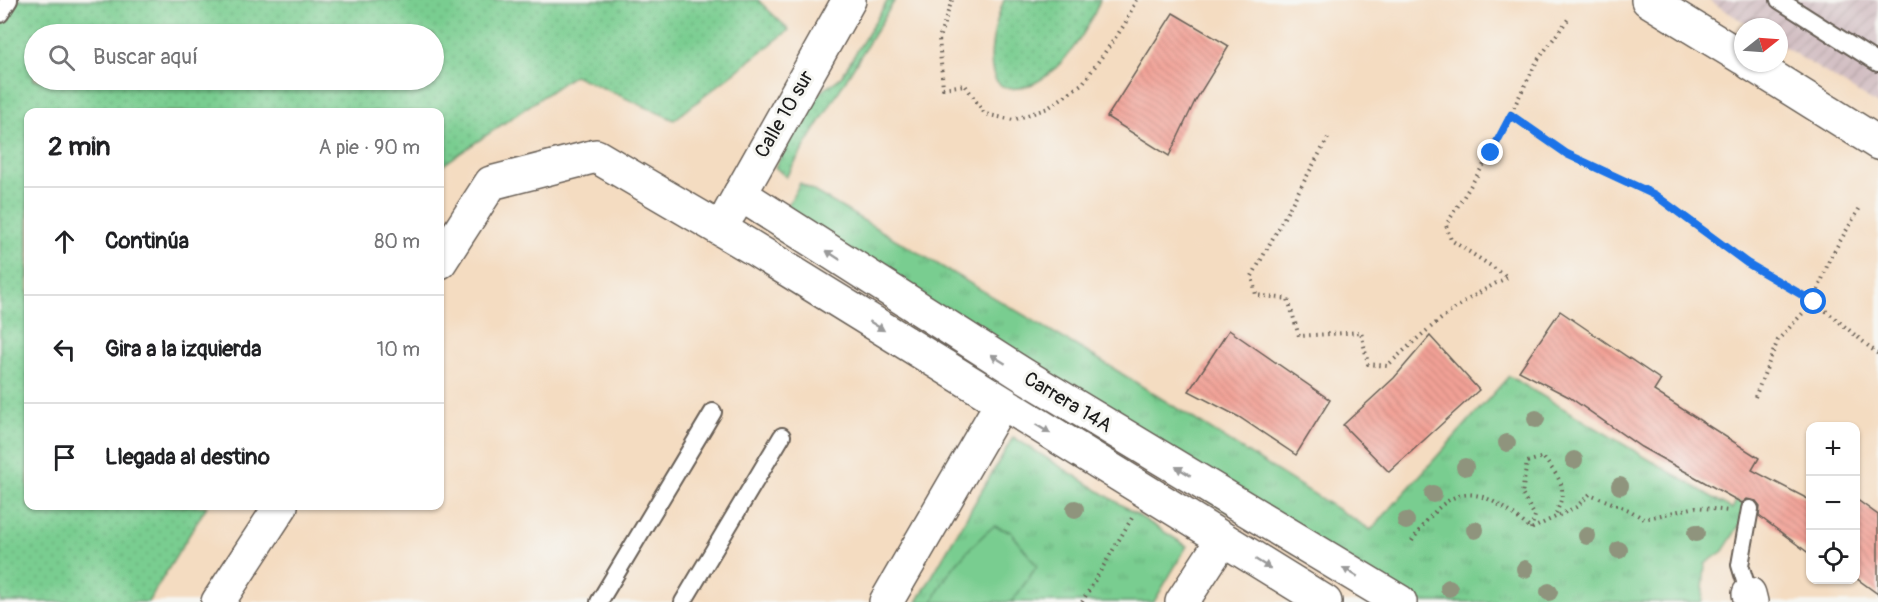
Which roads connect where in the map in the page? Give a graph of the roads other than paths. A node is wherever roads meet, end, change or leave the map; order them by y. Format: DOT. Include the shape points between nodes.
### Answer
graph roads {
  1 [pos="9,0"];
  2 [pos="849,0"];
  3 [pos="1648,0"];
  4 [pos="1779,0"];
  5 [pos="0,14"];
  6 [pos="1734,53"];
  7 [pos="1878,63"];
  8 [pos="1764,72"];
  9 [pos="1878,143"];
  10 [pos="740,194"];
  11 [pos="720,230"];
  12 [pos="444,256"];
  13 [pos="1001,404"];
  14 [pos="714,412"];
  15 [pos="782,436"];
  16 [pos="1750,509"];
  17 [pos="278,510"];
  18 [pos="1223,539"];
  19 [pos="1750,598"];
  20 [pos="218,602"];
  21 [pos="598,602"];
  22 [pos="683,602"];
  23 [pos="886,602"];
  24 [pos="1182,602"];
  25 [pos="1325,602"];
  26 [pos="1400,602"];
  1 -- 5 [label="lane"];
  2 -- 10 [label="street, Calle 10 sur"];
  3 -- 6 [label="street"];
  4 -- 7 [label="lane"];
  8 -- 9 [label="street"];
  10 -- 11 [label="street, Calle 10 sur"];
  26 -- 10 [label="street, Carrera 14A, one-way" via="1025,376"];
  11 -- 12 [label="street, Carrera 14A" via="596,156 491,183"];
  11 -- 13 [label="street, Carrera 14A, one-way"];
  13 -- 18 [label="street, Carrera 14A, one-way"];
  13 -- 23 [label="street"];
  14 -- 21 [label="lane"];
  15 -- 22 [label="lane"];
  16 -- 19 [label="lane" via="1740,566"];
  17 -- 20 [label="street"];
  18 -- 24 [label="street"];
  18 -- 25 [label="street, Carrera 14A, one-way"];
}
